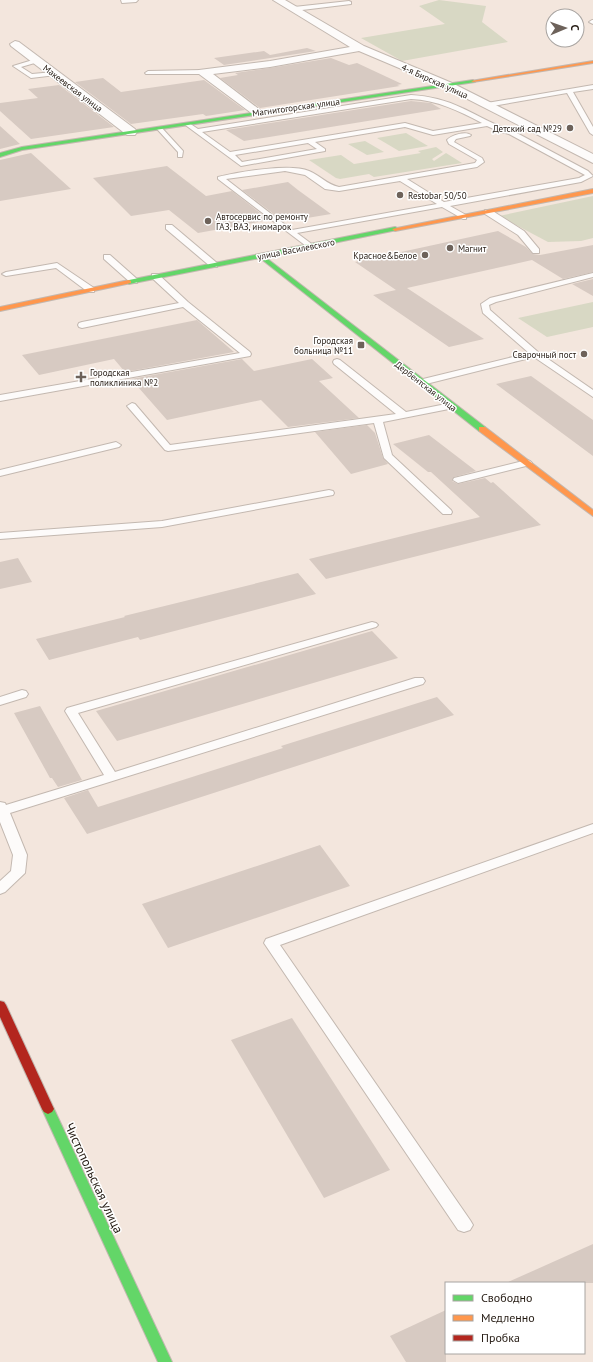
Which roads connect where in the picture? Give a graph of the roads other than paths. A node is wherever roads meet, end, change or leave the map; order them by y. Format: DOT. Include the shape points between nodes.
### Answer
graph roads {
  1 [pos="278,0"];
  2 [pos="348,3"];
  3 [pos="294,9"];
  4 [pos="14,44"];
  5 [pos="360,48"];
  6 [pos="36,61"];
  7 [pos="593,62"];
  8 [pos="203,72"];
  9 [pos="148,73"];
  10 [pos="54,74"];
  11 [pos="448,85"];
  12 [pos="593,87"];
  13 [pos="569,91"];
  14 [pos="487,105"];
  15 [pos="258,112"];
  16 [pos="187,124"];
  17 [pos="488,124"];
  18 [pos="159,128"];
  19 [pos="500,130"];
  20 [pos="196,131"];
  21 [pos="131,132"];
  22 [pos="486,132"];
  23 [pos="593,133"];
  24 [pos="478,134"];
  25 [pos="309,141"];
  26 [pos="229,154"];
  27 [pos="0,155"];
  28 [pos="180,156"];
  29 [pos="593,159"];
  30 [pos="402,179"];
  31 [pos="593,191"];
  32 [pos="444,205"];
  33 [pos="488,212"];
  34 [pos="463,217"];
  35 [pos="169,227"];
  36 [pos="291,232"];
  37 [pos="310,247"];
  38 [pos="536,251"];
  39 [pos="261,256"];
  40 [pos="107,257"];
  41 [pos="214,265"];
  42 [pos="6,274"];
  43 [pos="593,275"];
  44 [pos="155,276"];
  45 [pos="134,281"];
  46 [pos="91,290"];
  47 [pos="185,304"];
  48 [pos="0,309"];
  49 [pos="82,325"];
  50 [pos="535,354"];
  51 [pos="337,362"];
  52 [pos="422,382"];
  53 [pos="593,394"];
  54 [pos="0,398"];
  55 [pos="132,406"];
  56 [pos="451,406"];
  57 [pos="404,415"];
  58 [pos="378,420"];
  59 [pos="116,445"];
  60 [pos="527,463"];
  61 [pos="0,473"];
  62 [pos="458,480"];
  63 [pos="329,493"];
  64 [pos="447,512"];
  65 [pos="593,514"];
  66 [pos="0,536"];
  67 [pos="372,625"];
  68 [pos="419,681"];
  69 [pos="22,694"];
  70 [pos="0,701"];
  71 [pos="112,777"];
  72 [pos="2,808"];
  73 [pos="593,828"];
  74 [pos="0,889"];
  75 [pos="0,1005"];
  76 [pos="464,1225"];
  77 [pos="165,1362"];
  1 -- 3 [label="street, 4-я Бирская улица"];
  2 -- 3 [label="lane"];
  3 -- 5 [label="street, 4-я Бирская улица"];
  4 -- 6 [label="street, Макеевская улица"];
  5 -- 8 [label="street" via="270,64"];
  5 -- 11 [label="street, 4-я Бирская улица"];
  6 -- 10 [label="street, Макеевская улица"];
  6 -- 10 [label="lane" via="16,66 31,76"];
  7 -- 11 [label="street, Магнитогорская улица"];
  8 -- 9 [label="lane"];
  8 -- 15 [label="street"];
  10 -- 21 [label="street, Макеевская улица"];
  11 -- 14 [label="street, 4-я Бирская улица"];
  11 -- 15 [label="street, Магнитогорская улица"];
  12 -- 13 [label="lane"];
  13 -- 14 [label="lane"];
  13 -- 23 [label="lane"];
  14 -- 29 [label="street, 4-я Бирская улица"];
  15 -- 16 [label="street, Магнитогорская улица"];
  16 -- 18 [label="street, Магнитогорская улица"];
  16 -- 20 [label="lane"];
  17 -- 19 [label="lane"];
  17 -- 20 [label="lane" via="433,98 411,97"];
  17 -- 25 [label="lane" via="433,133 405,125"];
  18 -- 21 [label="street, Магнитогорская улица"];
  18 -- 28 [label="lane" via="181,152"];
  19 -- 22 [label="lane"];
  19 -- 32 [label="lane" via="511,132 586,172 589,176 581,180"];
  20 -- 26 [label="lane"];
  21 -- 27 [label="street, Магнитогорская улица" via="22,149"];
  24 -- 30 [label="lane" via="454,137 450,140 480,159 481,162 477,165"];
  25 -- 26 [label="lane"];
  25 -- 26 [label="lane" via="322,150 241,164"];
  30 -- 32 [label="lane"];
  30 -- 36 [label="lane" via="339,189 328,187 307,173 285,169 220,178"];
  31 -- 33 [label="street, улица Василевского"];
  32 -- 34 [label="lane"];
  32 -- 36 [label="lane"];
  33 -- 34 [label="street, улица Василевского"];
  33 -- 38 [label="lane" via="521,233"];
  34 -- 37 [label="street, улица Василевского"];
  35 -- 41 [label="lane"];
  36 -- 37 [label="lane"];
  37 -- 39 [label="street, улица Василевского"];
  39 -- 41 [label="street, улица Василевского"];
  39 -- 52 [label="street, Дербентская улица"];
  40 -- 45 [label="lane"];
  41 -- 44 [label="street, улица Василевского"];
  42 -- 46 [label="lane" via="57,265"];
  43 -- 50 [label="lane" via="485,304 486,311"];
  44 -- 45 [label="street, улица Василевского"];
  44 -- 47 [label="lane"];
  45 -- 46 [label="street, улица Василевского"];
  46 -- 48 [label="street, улица Василевского"];
  47 -- 49 [label="lane"];
  47 -- 54 [label="lane" via="247,354"];
  50 -- 52 [label="lane"];
  50 -- 53 [label="lane"];
  51 -- 57 [label="lane"];
  52 -- 56 [label="street, Дербентская улица"];
  55 -- 58 [label="lane" via="168,448"];
  56 -- 57 [label="lane"];
  56 -- 60 [label="street, Дербентская улица"];
  57 -- 58 [label="lane"];
  58 -- 64 [label="lane" via="387,456"];
  59 -- 61 [label="lane"];
  60 -- 62 [label="lane"];
  60 -- 65 [label="street, Дербентская улица"];
  63 -- 66 [label="lane" via="162,524"];
  67 -- 71 [label="lane" via="71,711"];
  68 -- 71 [label="lane"];
  69 -- 70 [label="lane"];
  71 -- 72 [label="lane"];
  72 -- 74 [label="lane" via="20,855 18,873"];
  73 -- 76 [label="lane" via="271,943"];
  75 -- 77 [label="street, Чистопольская улица"];
}
